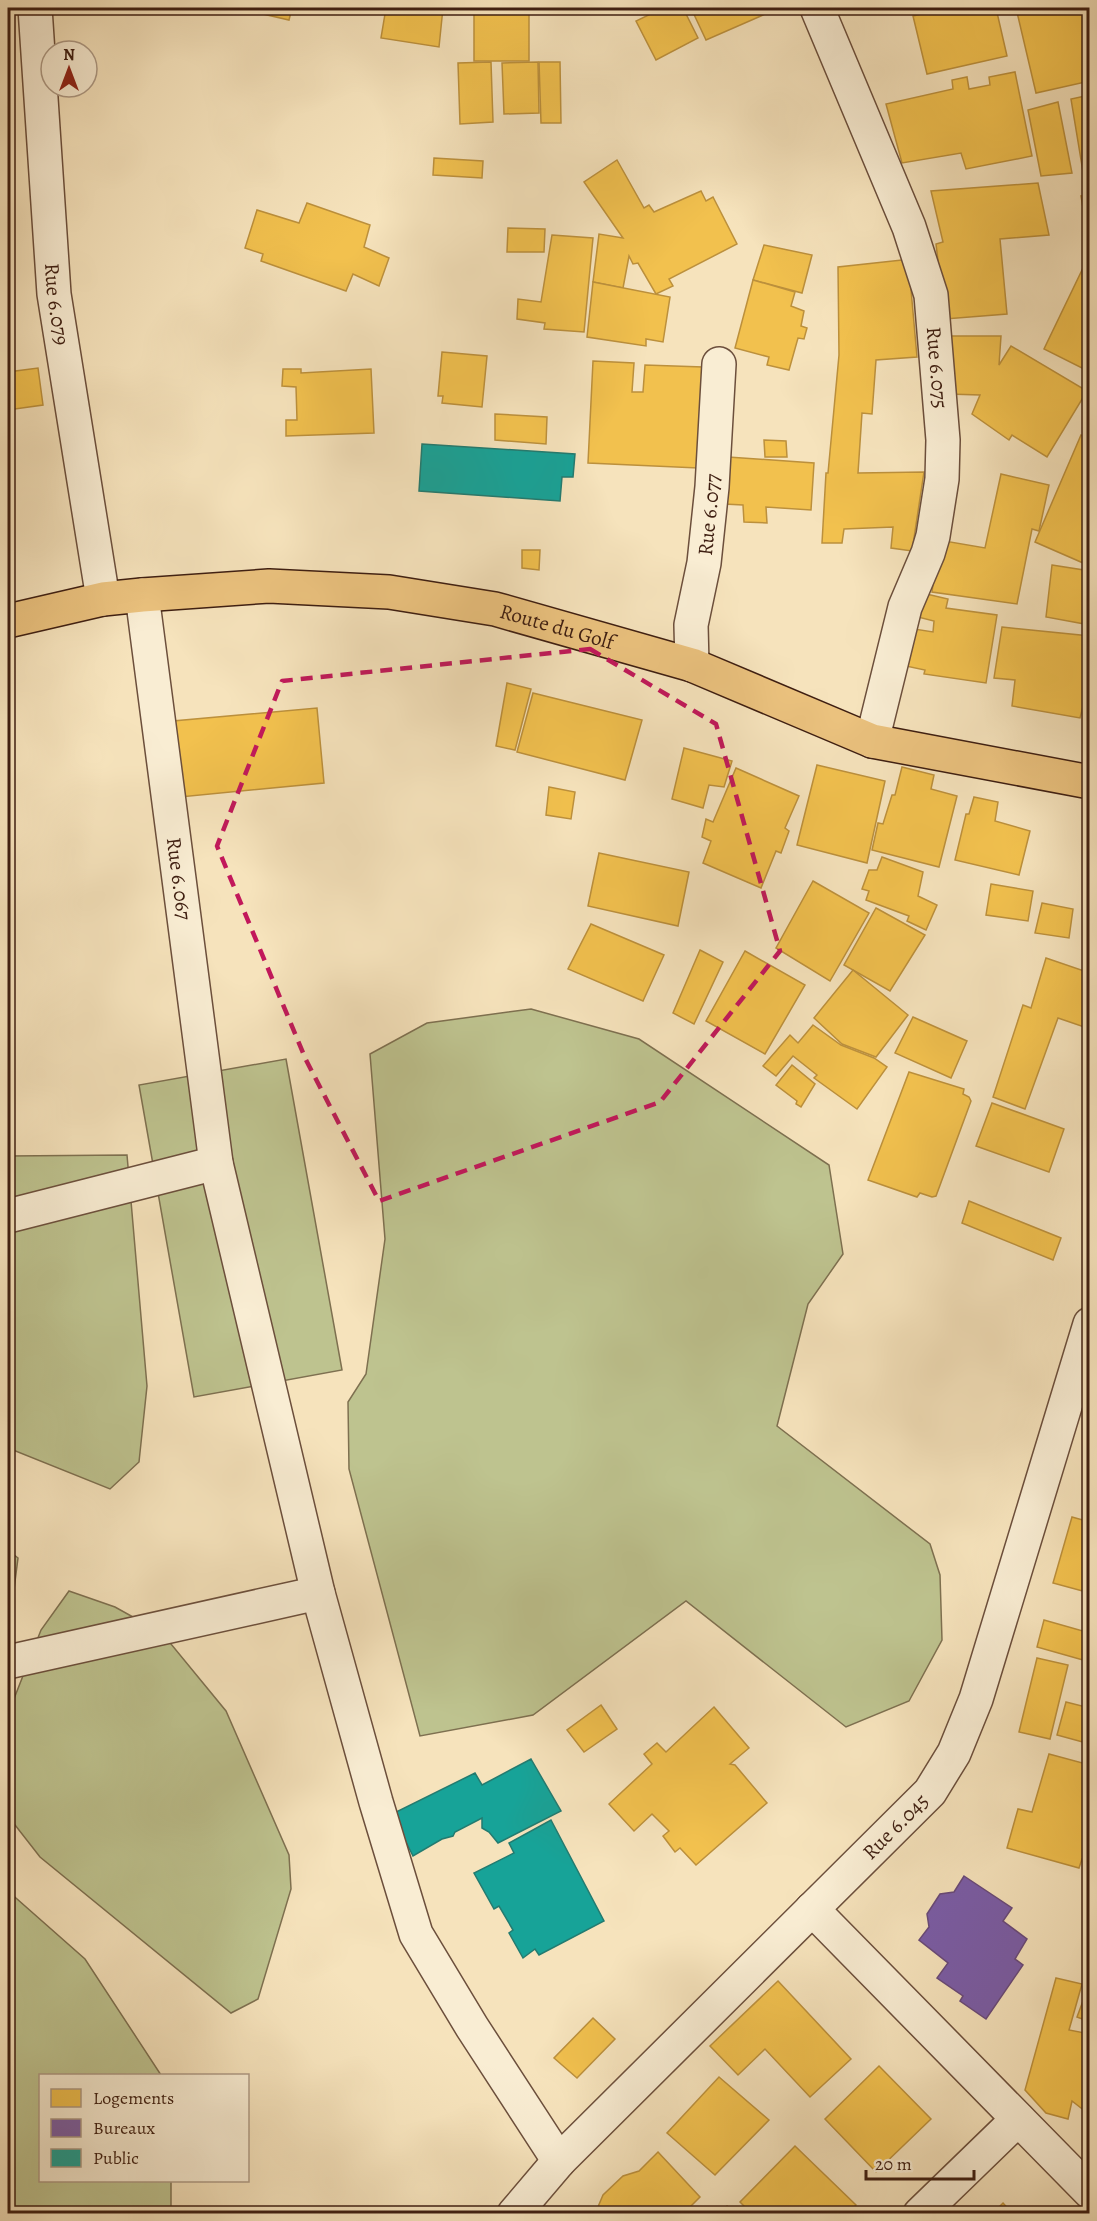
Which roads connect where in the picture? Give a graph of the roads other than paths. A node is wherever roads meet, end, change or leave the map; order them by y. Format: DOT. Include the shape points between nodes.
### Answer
graph roads {
  1 [pos="35,8"];
  2 [pos="817,8"];
  3 [pos="719,364"];
  4 [pos="142,595"];
  5 [pos="103,599"];
  6 [pos="8,621"];
  7 [pos="692,665"];
  8 [pos="872,741"];
  9 [pos="1089,783"];
  10 [pos="216,1163"];
  11 [pos="8,1216"];
  12 [pos="1089,1324"];
  13 [pos="318,1593"];
  14 [pos="8,1662"];
  15 [pos="812,1909"];
  16 [pos="1018,2119"];
  17 [pos="559,2161"];
  18 [pos="1089,2192"];
  19 [pos="514,2214"];
  20 [pos="920,2214"];
  1 -- 5 [label="street, Rue 6.079" via="54,294"];
  2 -- 8 [label="street, Rue 6.075" via="909,227 931,295 943,440 933,536 905,607"];
  3 -- 7 [label="street, Rue 6.077" via="704,563 691,625"];
  4 -- 5 [label="main road, Route du Golf"];
  4 -- 7 [label="main road, Route du Golf" via="269,586 390,592 495,609"];
  4 -- 10 [label="street, Rue 6.067"];
  5 -- 6 [label="main road, Route du Golf"];
  7 -- 8 [label="main road, Route du Golf"];
  8 -- 9 [label="main road, Route du Golf"];
  10 -- 11 [label="street"];
  10 -- 13 [label="street, Rue 6.067"];
  12 -- 15 [label="street, Rue 6.045" via="976,1699 954,1753 930,1792"];
  13 -- 14 [label="street"];
  13 -- 17 [label="street, Rue 6.067" via="416,1934"];
  15 -- 16 [label="street"];
  15 -- 17 [label="street, Rue 6.045"];
  16 -- 18 [label="street"];
  16 -- 20 [label="street"];
  17 -- 19 [label="street, Rue 6.045"];
}
